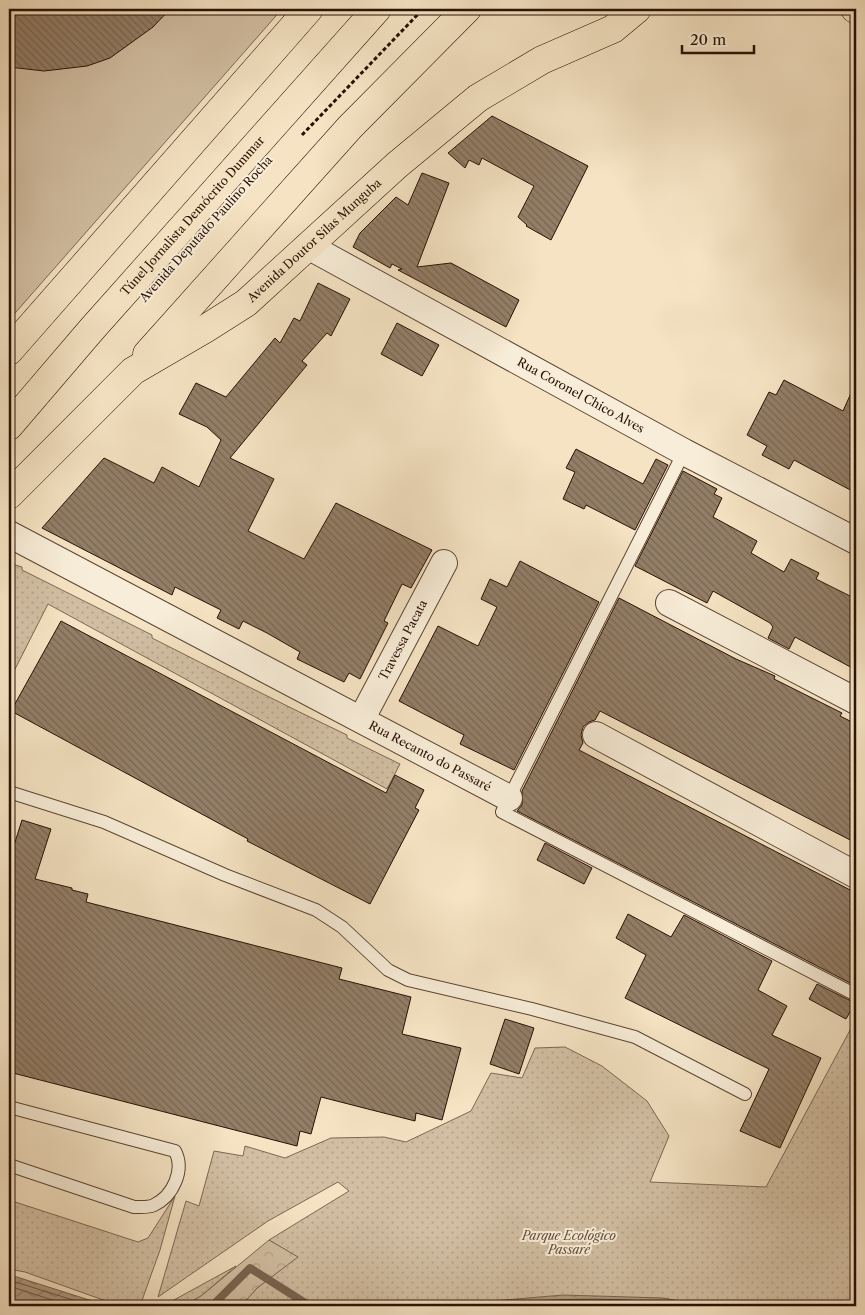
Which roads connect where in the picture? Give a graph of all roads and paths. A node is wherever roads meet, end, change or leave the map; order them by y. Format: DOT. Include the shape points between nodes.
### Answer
graph roads {
  1 [pos="309,9"];
  2 [pos="377,9"];
  3 [pos="422,9"];
  4 [pos="467,9"];
  5 [pos="637,9"];
  6 [pos="302,136"];
  7 [pos="308,246"];
  8 [pos="9,351"];
  9 [pos="133,371"];
  10 [pos="9,426"];
  11 [pos="684,452"];
  12 [pos="9,495"];
  13 [pos="9,534"];
  14 [pos="856,541"];
  15 [pos="444,563"];
  16 [pos="669,603"];
  17 [pos="856,701"];
  18 [pos="362,718"];
  19 [pos="596,735"];
  20 [pos="9,792"];
  21 [pos="509,798"];
  22 [pos="856,875"];
  23 [pos="856,995"];
  24 [pos="744,1094"];
  25 [pos="9,1107"];
  26 [pos="9,1165"];
  1 -- 8 [label="main road"];
  2 -- 10 [label="main road, Túnel Jornalista Demócrito Dummar"];
  3 -- 6 [label="path"];
  4 -- 9 [label="main road" via="350,127"];
  5 -- 7 [label="main road, Avenida Doutor Silas Munguba" via="613,28 542,60 478,98 397,165"];
  7 -- 9 [label="main road, Avenida Doutor Silas Munguba" via="246,303"];
  7 -- 11 [label="street, Rua Coronel Chico Alves"];
  9 -- 12 [label="main road, Avenida Doutor Silas Munguba"];
  11 -- 14 [label="street, Rua Coronel Chico Alves"];
  11 -- 21 [label="lane"];
  13 -- 18 [label="street, Rua Recanto do Passaré"];
  15 -- 18 [label="street, Travessa Pacata"];
  16 -- 17 [label="street"];
  18 -- 21 [label="street, Rua Recanto do Passaré"];
  19 -- 22 [label="street"];
  20 -- 24 [label="lane" via="104,822 316,910 342,927 388,970 408,980 635,1037"];
  21 -- 23 [label="lane" via="502,812"];
  25 -- 26 [label="lane" via="175,1151 178,1168 173,1185 160,1200 153,1206 134,1207"];
}
